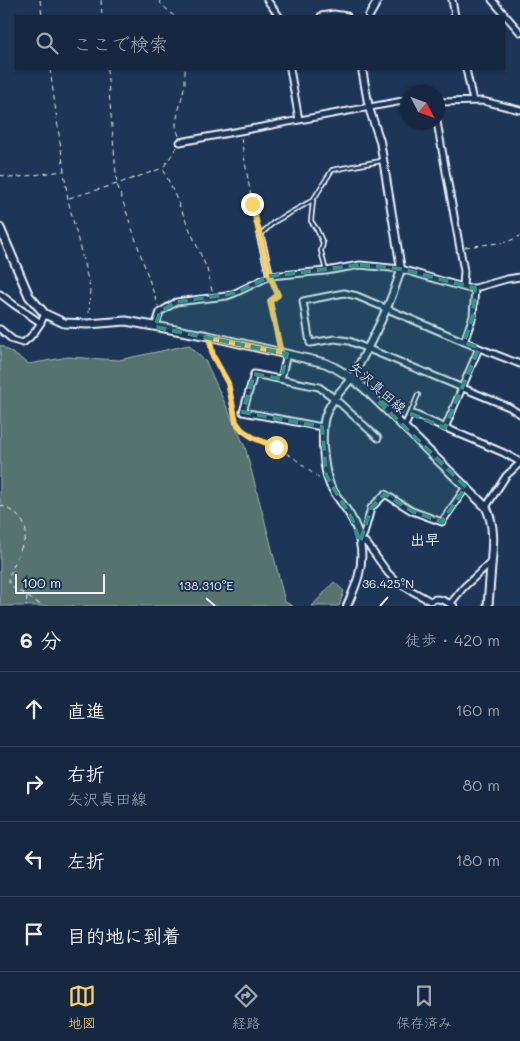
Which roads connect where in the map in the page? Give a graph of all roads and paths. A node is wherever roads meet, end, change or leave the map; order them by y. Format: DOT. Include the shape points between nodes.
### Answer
graph roads {
  1 [pos="40,0"];
  2 [pos="101,0"];
  3 [pos="159,0"];
  4 [pos="267,0"];
  5 [pos="378,0"];
  6 [pos="452,0"];
  7 [pos="492,0"];
  8 [pos="42,15"];
  9 [pos="102,15"];
  10 [pos="173,15"];
  11 [pos="277,15"];
  12 [pos="328,15"];
  13 [pos="341,15"];
  14 [pos="370,15"];
  15 [pos="455,15"];
  16 [pos="520,32"];
  17 [pos="50,70"];
  18 [pos="107,70"];
  19 [pos="185,70"];
  20 [pos="290,70"];
  21 [pos="362,70"];
  22 [pos="466,70"];
  23 [pos="473,101"];
  24 [pos="400,102"];
  25 [pos="445,102"];
  26 [pos="369,108"];
  27 [pos="520,110"];
  28 [pos="299,120"];
  29 [pos="438,130"];
  30 [pos="240,131"];
  31 [pos="180,142"];
  32 [pos="383,161"];
  33 [pos="164,168"];
  34 [pos="64,170"];
  35 [pos="0,175"];
  36 [pos="117,184"];
  37 [pos="68,198"];
  38 [pos="313,200"];
  39 [pos="0,228"];
  40 [pos="260,235"];
  41 [pos="520,236"];
  42 [pos="460,248"];
  43 [pos="401,269"];
  44 [pos="326,271"];
  45 [pos="270,276"];
  46 [pos="520,278"];
  47 [pos="463,287"];
  48 [pos="475,288"];
  49 [pos="0,294"];
  50 [pos="212,297"];
  51 [pos="386,308"];
  52 [pos="160,312"];
  53 [pos="45,314"];
  54 [pos="41,324"];
  55 [pos="88,324"];
  56 [pos="155,327"];
  57 [pos="0,329"];
  58 [pos="209,336"];
  59 [pos="464,342"];
  60 [pos="367,348"];
  61 [pos="479,348"];
  62 [pos="284,354"];
  63 [pos="520,364"];
  64 [pos="352,378"];
  65 [pos="281,379"];
  66 [pos="462,387"];
  67 [pos="418,395"];
  68 [pos="334,398"];
  69 [pos="411,413"];
  70 [pos="520,414"];
  71 [pos="322,427"];
  72 [pos="404,428"];
  73 [pos="445,428"];
  74 [pos="378,438"];
  75 [pos="520,463"];
  76 [pos="331,486"];
  77 [pos="466,487"];
  78 [pos="0,505"];
  79 [pos="486,507"];
  80 [pos="360,542"];
  81 [pos="491,562"];
  82 [pos="12,588"];
  83 [pos="429,603"];
  84 [pos="452,605"];
  85 [pos="26,606"];
  86 [pos="43,606"];
  87 [pos="347,606"];
  88 [pos="488,606"];
  1 -- 8 [label="path"];
  2 -- 9 [label="path"];
  3 -- 10 [label="path"];
  4 -- 11 [label="street"];
  5 -- 14 [label="street"];
  6 -- 15 [label="street"];
  7 -- 16 [label="street"];
  12 -- 13 [label="street"];
  17 -- 34 [label="path"];
  18 -- 36 [label="path"];
  19 -- 31 [label="path" via="176,128"];
  20 -- 28 [label="street"];
  21 -- 26 [label="street"];
  22 -- 23 [label="street"];
  23 -- 25 [label="street"];
  23 -- 27 [label="street"];
  24 -- 26 [label="street"];
  26 -- 28 [label="street"];
  26 -- 32 [label="street"];
  28 -- 30 [label="street"];
  29 -- 42 [label="street"];
  30 -- 31 [label="street"];
  30 -- 40 [label="path"];
  31 -- 33 [label="path"];
  32 -- 38 [label="lane" via="332,170"];
  32 -- 43 [label="street"];
  33 -- 36 [label="path"];
  33 -- 50 [label="path" via="207,269"];
  34 -- 35 [label="path" via="12,178"];
  34 -- 37 [label="path"];
  36 -- 37 [label="path"];
  36 -- 52 [label="path"];
  37 -- 55 [label="path" via="90,288"];
  38 -- 40 [label="lane" via="274,222"];
  38 -- 44 [label="lane" via="311,221 323,243"];
  39 -- 53 [label="main road, 矢沢真田線" via="29,296"];
  40 -- 45 [label="street"];
  41 -- 42 [label="path" via="507,242"];
  42 -- 47 [label="street"];
  43 -- 44 [label="street" via="360,264"];
  43 -- 47 [label="street"];
  43 -- 51 [label="street"];
  44 -- 45 [label="street"];
  45 -- 50 [label="street" via="236,293"];
  45 -- 62 [label="path" via="278,295 270,301"];
  46 -- 48 [label="street" via="507,278"];
  47 -- 48 [label="street"];
  48 -- 59 [label="street" via="473,316"];
  49 -- 54 [label="street"];
  50 -- 52 [label="street" via="176,302"];
  51 -- 59 [label="street"];
  51 -- 60 [label="street"];
  51 -- 60 [label="street" via="344,292 303,301 310,343 335,339"];
  52 -- 56 [label="street"];
  53 -- 54 [label="street"];
  53 -- 55 [label="main road, 矢沢真田線" via="64,322"];
  54 -- 57 [label="street" via="23,343 13,340"];
  55 -- 56 [label="main road, 矢沢真田線" via="126,321"];
  56 -- 58 [label="main road, 矢沢真田線"];
  58 -- 62 [label="main road, 矢沢真田線"];
  58 -- 76 [label="path" via="213,356 228,383 236,422 242,430 294,458"];
  59 -- 61 [label="street"];
  60 -- 64 [label="street"];
  60 -- 66 [label="street"];
  61 -- 63 [label="street"];
  61 -- 66 [label="street"];
  62 -- 64 [label="main road, 矢沢真田線" via="325,363"];
  62 -- 65 [label="street"];
  64 -- 68 [label="street"];
  64 -- 72 [label="main road, 矢沢真田線"];
  65 -- 68 [label="street" via="319,387"];
  65 -- 71 [label="street" via="254,374 243,412"];
  66 -- 70 [label="street"];
  66 -- 73 [label="street"];
  67 -- 69 [label="lane"];
  68 -- 71 [label="street"];
  68 -- 74 [label="street"];
  69 -- 72 [label="street"];
  69 -- 73 [label="street"];
  71 -- 76 [label="street" via="324,462"];
  72 -- 77 [label="main road, 矢沢真田線"];
  73 -- 75 [label="street"];
  75 -- 79 [label="street" via="506,476"];
  76 -- 80 [label="street" via="352,519"];
  77 -- 79 [label="main road, 矢沢真田線"];
  77 -- 80 [label="street" via="442,522 412,511 385,494 371,508"];
  78 -- 82 [label="path" via="22,519 27,529 8,579"];
  79 -- 81 [label="main road, 矢沢真田線" via="493,531"];
  80 -- 83 [label="street" via="368,545 398,583"];
  80 -- 87 [label="street" via="360,572"];
  81 -- 84 [label="street" via="464,587"];
  81 -- 88 [label="main road, 矢沢真田線"];
  82 -- 85 [label="path" via="27,595"];
  82 -- 86 [label="path"];
  83 -- 84 [label="street" via="439,598"];
}
